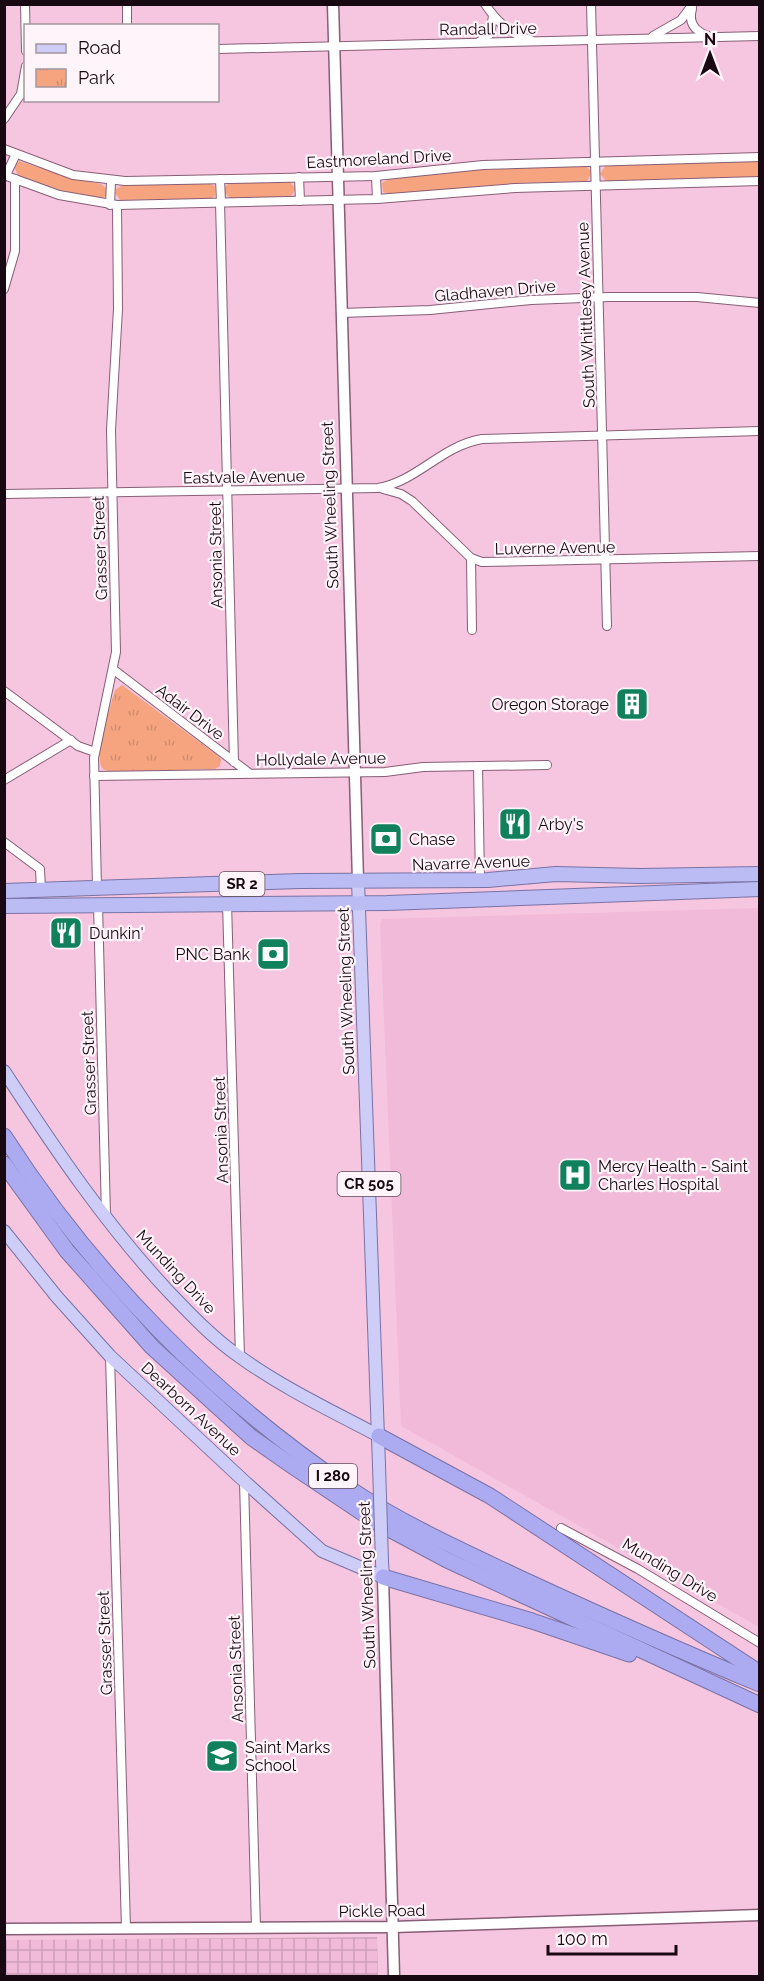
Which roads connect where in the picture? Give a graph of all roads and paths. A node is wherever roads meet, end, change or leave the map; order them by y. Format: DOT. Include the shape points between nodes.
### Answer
graph roads {
  1 [pos="25,4"];
  2 [pos="127,4"];
  3 [pos="333,4"];
  4 [pos="591,4"];
  5 [pos="693,5"];
  6 [pos="488,8"];
  7 [pos="25,24"];
  8 [pos="128,24"];
  9 [pos="759,36"];
  10 [pos="713,37"];
  11 [pos="641,39"];
  12 [pos="592,40"];
  13 [pos="538,42"];
  14 [pos="475,43"];
  15 [pos="334,47"];
  16 [pos="219,50"];
  17 [pos="24,77"];
  18 [pos="4,119"];
  19 [pos="4,149"];
  20 [pos="15,154"];
  21 [pos="759,157"];
  22 [pos="595,162"];
  23 [pos="5,175"];
  24 [pos="376,176"];
  25 [pos="299,177"];
  26 [pos="338,177"];
  27 [pos="15,179"];
  28 [pos="220,179"];
  29 [pos="111,181"];
  30 [pos="759,181"];
  31 [pos="596,185"];
  32 [pos="377,199"];
  33 [pos="339,200"];
  34 [pos="300,201"];
  35 [pos="220,202"];
  36 [pos="114,205"];
  37 [pos="4,289"];
  38 [pos="599,298"];
  39 [pos="759,303"];
  40 [pos="341,313"];
  41 [pos="759,431"];
  42 [pos="603,436"];
  43 [pos="346,489"];
  44 [pos="378,489"];
  45 [pos="228,491"];
  46 [pos="112,493"];
  47 [pos="4,494"];
  48 [pos="759,556"];
  49 [pos="471,558"];
  50 [pos="606,560"];
  51 [pos="608,626"];
  52 [pos="472,630"];
  53 [pos="114,670"];
  54 [pos="4,691"];
  55 [pos="71,740"];
  56 [pos="95,752"];
  57 [pos="234,762"];
  58 [pos="548,765"];
  59 [pos="477,766"];
  60 [pos="355,772"];
  61 [pos="250,774"];
  62 [pos="94,776"];
  63 [pos="4,780"];
  64 [pos="4,842"];
  65 [pos="611,874"];
  66 [pos="733,874"];
  67 [pos="759,874"];
  68 [pos="480,880"];
  69 [pos="358,881"];
  70 [pos="96,887"];
  71 [pos="65,888"];
  72 [pos="759,889"];
  73 [pos="42,890"];
  74 [pos="4,891"];
  75 [pos="664,891"];
  76 [pos="4,897"];
  77 [pos="488,900"];
  78 [pos="227,903"];
  79 [pos="359,903"];
  80 [pos="98,905"];
  81 [pos="4,906"];
  82 [pos="41,906"];
  83 [pos="4,1071"];
  84 [pos="4,1136"];
  85 [pos="4,1164"];
  86 [pos="106,1220"];
  87 [pos="4,1231"];
  88 [pos="110,1356"];
  89 [pos="240,1357"];
  90 [pos="379,1436"];
  91 [pos="244,1481"];
  92 [pos="561,1528"];
  93 [pos="382,1570"];
  94 [pos="759,1643"];
  95 [pos="686,1673"];
  96 [pos="759,1673"];
  97 [pos="759,1684"];
  98 [pos="759,1705"];
  99 [pos="759,1916"];
  100 [pos="393,1927"];
  101 [pos="256,1928"];
  102 [pos="4,1929"];
  103 [pos="126,1929"];
  104 [pos="394,1977"];
  1 -- 7 [label="street"];
  2 -- 8 [label="street"];
  3 -- 15 [label="street, South Wheeling Street"];
  4 -- 12 [label="street, South Whittlesey Avenue"];
  5 -- 10 [label="street" via="690,17 694,27"];
  5 -- 11 [label="street" via="671,27"];
  6 -- 13 [label="street" via="509,31"];
  6 -- 14 [label="street" via="493,29 487,38"];
  9 -- 10 [label="street, Randall Drive"];
  10 -- 11 [label="street, Randall Drive"];
  11 -- 12 [label="street, Randall Drive"];
  12 -- 13 [label="street, Randall Drive"];
  12 -- 22 [label="street, South Whittlesey Avenue"];
  13 -- 14 [label="street, Randall Drive"];
  14 -- 15 [label="street, Randall Drive"];
  15 -- 16 [label="street, Randall Drive"];
  15 -- 26 [label="street, South Wheeling Street"];
  17 -- 18 [label="street" via="21,94"];
  19 -- 20 [label="street, Eastmoreland Drive"];
  20 -- 23 [label="street"];
  20 -- 29 [label="street, Eastmoreland Drive" via="73,175"];
  21 -- 22 [label="street, Eastmoreland Drive"];
  22 -- 24 [label="street, Eastmoreland Drive" via="483,165"];
  22 -- 31 [label="street, South Whittlesey Avenue"];
  23 -- 27 [label="street"];
  24 -- 26 [label="street, Eastmoreland Drive"];
  24 -- 32 [label="street"];
  25 -- 26 [label="street, Eastmoreland Drive"];
  25 -- 28 [label="street, Eastmoreland Drive"];
  25 -- 34 [label="street"];
  26 -- 33 [label="street, South Wheeling Street"];
  27 -- 36 [label="street" via="59,195"];
  27 -- 37 [label="street" via="15,251"];
  28 -- 29 [label="street, Eastmoreland Drive"];
  28 -- 35 [label="street, Ansonia Street"];
  29 -- 36 [label="street, Grasser Street"];
  30 -- 31 [label="street"];
  31 -- 32 [label="street"];
  31 -- 38 [label="street, South Whittlesey Avenue"];
  32 -- 33 [label="street"];
  33 -- 34 [label="street"];
  33 -- 40 [label="street, South Wheeling Street"];
  34 -- 35 [label="street"];
  35 -- 36 [label="street"];
  35 -- 45 [label="street, Ansonia Street"];
  36 -- 46 [label="street, Grasser Street" via="119,285"];
  38 -- 39 [label="street, Gladhaven Drive" via="697,297"];
  38 -- 40 [label="street, Gladhaven Drive"];
  38 -- 42 [label="street, South Whittlesey Avenue"];
  40 -- 43 [label="street, South Wheeling Street"];
  41 -- 42 [label="street, Eastvale Avenue"];
  42 -- 44 [label="street, Eastvale Avenue" via="474,440 442,453 405,481"];
  42 -- 50 [label="street, South Whittlesey Avenue"];
  43 -- 44 [label="street, Eastvale Avenue"];
  43 -- 45 [label="street, Eastvale Avenue"];
  43 -- 60 [label="street, South Wheeling Street"];
  44 -- 49 [label="street, Luverne Avenue" via="412,501"];
  45 -- 46 [label="street, Eastvale Avenue"];
  45 -- 57 [label="street, Ansonia Street"];
  46 -- 47 [label="street, Eastvale Avenue"];
  46 -- 53 [label="street, Grasser Street"];
  48 -- 50 [label="street, Luverne Avenue"];
  49 -- 50 [label="street, Luverne Avenue" via="493,563"];
  49 -- 52 [label="street"];
  50 -- 51 [label="street, South Whittlesey Avenue"];
  53 -- 56 [label="street, Grasser Street"];
  53 -- 57 [label="street, Adair Drive"];
  54 -- 55 [label="street"];
  55 -- 56 [label="street"];
  55 -- 63 [label="street"];
  56 -- 62 [label="street, Grasser Street"];
  57 -- 61 [label="street, Adair Drive"];
  58 -- 59 [label="street, Hollydale Avenue"];
  59 -- 60 [label="street, Hollydale Avenue"];
  59 -- 68 [label="street"];
  60 -- 61 [label="street, Hollydale Avenue"];
  60 -- 69 [label="street, South Wheeling Street"];
  61 -- 62 [label="street, Hollydale Avenue"];
  62 -- 70 [label="street, Grasser Street"];
  64 -- 73 [label="street" via="40,869"];
  65 -- 66 [label="highway, Navarre Avenue / SR 2"];
  65 -- 68 [label="highway, Navarre Avenue / SR 2"];
  65 -- 77 [label="highway" via="606,886 516,890"];
  66 -- 67 [label="highway, Navarre Avenue / SR 2"];
  66 -- 75 [label="highway" via="672,883"];
  68 -- 69 [label="highway, Navarre Avenue / SR 2"];
  69 -- 70 [label="highway, Navarre Avenue / SR 2"];
  69 -- 79 [label="main road, South Wheeling Street / CR 505"];
  70 -- 71 [label="highway, Navarre Avenue / SR 2"];
  70 -- 82 [label="highway" via="91,898"];
  71 -- 73 [label="highway, Navarre Avenue / SR 2"];
  71 -- 76 [label="highway" via="34,897"];
  72 -- 75 [label="highway, SR 2"];
  73 -- 74 [label="highway, Navarre Avenue / SR 2"];
  75 -- 77 [label="highway, SR 2"];
  77 -- 79 [label="highway, SR 2"];
  78 -- 79 [label="highway, SR 2"];
  78 -- 80 [label="highway, SR 2"];
  78 -- 89 [label="street, Ansonia Street"];
  79 -- 90 [label="main road, South Wheeling Street / CR 505"];
  80 -- 82 [label="highway, SR 2"];
  80 -- 86 [label="street, Grasser Street"];
  81 -- 82 [label="highway, SR 2"];
  83 -- 86 [label="main road, Munding Drive"];
  84 -- 97 [label="highway, I 280" via="95,1261 171,1342 255,1418 350,1488 483,1561"];
  85 -- 95 [label="highway, I 280" via="67,1251 132,1324 251,1437 376,1522 447,1560"];
  86 -- 89 [label="main road, Munding Drive" via="202,1326"];
  87 -- 88 [label="main road, Dearborn Avenue"];
  88 -- 91 [label="main road, Dearborn Avenue"];
  88 -- 103 [label="street, Grasser Street"];
  89 -- 90 [label="main road, Munding Drive"];
  90 -- 93 [label="main road, South Wheeling Street / CR 505, bridge"];
  90 -- 96 [label="highway" via="490,1496"];
  91 -- 93 [label="main road, Dearborn Avenue" via="322,1551"];
  91 -- 101 [label="street, Ansonia Street"];
  92 -- 94 [label="street, Munding Drive" via="638,1569"];
  93 -- 95 [label="highway"];
  93 -- 100 [label="street, South Wheeling Street / CR 505"];
  95 -- 98 [label="highway, I 280"];
  99 -- 100 [label="street, Pickle Road"];
  100 -- 101 [label="street, Pickle Road"];
  100 -- 104 [label="street, South Wheeling Street / CR 505"];
  101 -- 103 [label="street, Pickle Road"];
  102 -- 103 [label="street, Pickle Road"];
}
